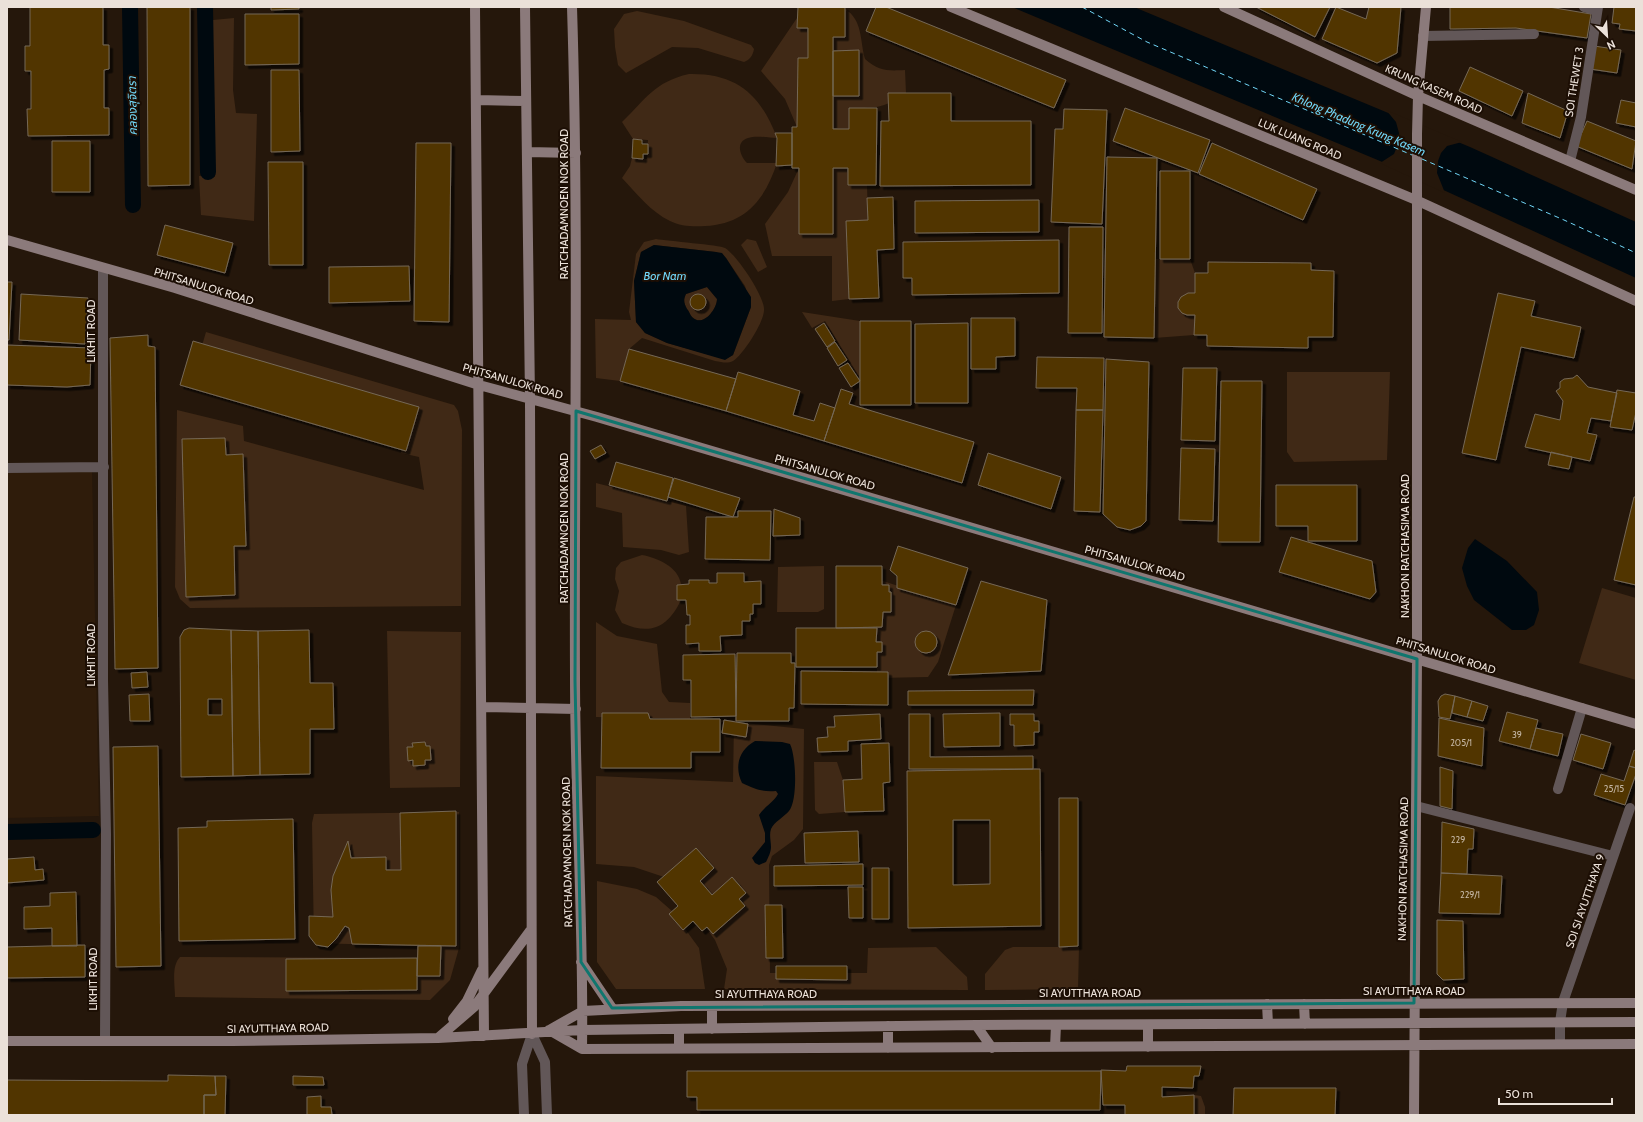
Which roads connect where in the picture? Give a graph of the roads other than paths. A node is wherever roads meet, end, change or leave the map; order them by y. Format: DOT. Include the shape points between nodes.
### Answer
graph roads {
  1 [pos="475,7"];
  2 [pos="525,7"];
  3 [pos="572,7"];
  4 [pos="951,7"];
  5 [pos="1224,7"];
  6 [pos="1426,7"];
  7 [pos="1584,7"];
  8 [pos="1597,9"];
  9 [pos="1534,34"];
  10 [pos="1423,36"];
  11 [pos="1418,96"];
  12 [pos="477,100"];
  13 [pos="525,101"];
  14 [pos="527,152"];
  15 [pos="576,152"];
  16 [pos="1570,161"];
  17 [pos="1636,190"];
  18 [pos="1416,200"];
  19 [pos="7,240"];
  20 [pos="103,268"];
  21 [pos="1636,301"];
  22 [pos="479,385"];
  23 [pos="530,399"];
  24 [pos="576,411"];
  25 [pos="104,467"];
  26 [pos="7,468"];
  27 [pos="1417,659"];
  28 [pos="482,707"];
  29 [pos="529,708"];
  30 [pos="1582,708"];
  31 [pos="576,709"];
  32 [pos="1636,724"];
  33 [pos="1558,789"];
  34 [pos="1416,806"];
  35 [pos="1630,808"];
  36 [pos="1613,856"];
  37 [pos="530,931"];
  38 [pos="581,962"];
  39 [pos="483,968"];
  40 [pos="484,994"];
  41 [pos="1414,1002"];
  42 [pos="1563,1002"];
  43 [pos="1636,1003"];
  44 [pos="1267,1004"];
  45 [pos="1304,1004"];
  46 [pos="712,1006"];
  47 [pos="612,1008"];
  48 [pos="583,1011"];
  49 [pos="1560,1022"];
  50 [pos="1636,1022"];
  51 [pos="1268,1024"];
  52 [pos="1305,1024"];
  53 [pos="1414,1024"];
  54 [pos="1056,1025"];
  55 [pos="1148,1025"];
  56 [pos="888,1026"];
  57 [pos="976,1026"];
  58 [pos="679,1029"];
  59 [pos="712,1029"];
  60 [pos="549,1030"];
  61 [pos="582,1030"];
  62 [pos="532,1034"];
  63 [pos="484,1036"];
  64 [pos="438,1038"];
  65 [pos="7,1041"];
  66 [pos="105,1041"];
  67 [pos="1560,1044"];
  68 [pos="1636,1044"];
  69 [pos="1414,1046"];
  70 [pos="1055,1047"];
  71 [pos="1148,1047"];
  72 [pos="679,1048"];
  73 [pos="888,1048"];
  74 [pos="992,1048"];
  75 [pos="582,1049"];
  76 [pos="524,1115"];
  77 [pos="547,1115"];
  78 [pos="1414,1115"];
  1 -- 12 [label="main road"];
  2 -- 13 [label="main road"];
  3 -- 15 [label="main road, RATCHADAMNOEN NOK ROAD"];
  4 -- 18 [label="main road, LUK LUANG ROAD"];
  5 -- 11 [label="main road, KRUNG KASEM ROAD"];
  6 -- 10 [label="main road, NAKHON RATCHASIMA ROAD"];
  7 -- 8 [label="street"];
  8 -- 16 [label="street, SOI THEWET 3" via="1581,117"];
  9 -- 10 [label="street"];
  10 -- 11 [label="main road, NAKHON RATCHASIMA ROAD"];
  11 -- 16 [label="main road, KRUNG KASEM ROAD"];
  11 -- 18 [label="main road, NAKHON RATCHASIMA ROAD"];
  12 -- 13 [label="main road"];
  12 -- 22 [label="main road"];
  13 -- 14 [label="main road"];
  14 -- 15 [label="main road"];
  14 -- 23 [label="main road"];
  15 -- 24 [label="main road, RATCHADAMNOEN NOK ROAD"];
  16 -- 17 [label="main road, KRUNG KASEM ROAD"];
  18 -- 21 [label="main road, LUK LUANG ROAD"];
  18 -- 27 [label="main road, NAKHON RATCHASIMA ROAD"];
  19 -- 20 [label="main road, PHITSANULOK ROAD"];
  20 -- 22 [label="main road, PHITSANULOK ROAD" via="175,288"];
  20 -- 25 [label="street, LIKHIT ROAD"];
  22 -- 23 [label="main road, PHITSANULOK ROAD"];
  22 -- 28 [label="main road"];
  23 -- 24 [label="main road, PHITSANULOK ROAD"];
  23 -- 29 [label="main road"];
  24 -- 27 [label="main road, PHITSANULOK ROAD"];
  24 -- 31 [label="main road, RATCHADAMNOEN NOK ROAD"];
  25 -- 26 [label="street"];
  25 -- 66 [label="street, LIKHIT ROAD"];
  27 -- 30 [label="main road, PHITSANULOK ROAD"];
  27 -- 34 [label="main road, NAKHON RATCHASIMA ROAD"];
  28 -- 29 [label="main road"];
  28 -- 39 [label="main road"];
  29 -- 31 [label="main road"];
  29 -- 37 [label="main road"];
  30 -- 32 [label="main road, PHITSANULOK ROAD"];
  30 -- 33 [label="street"];
  31 -- 38 [label="main road, RATCHADAMNOEN NOK ROAD"];
  34 -- 36 [label="street"];
  34 -- 41 [label="main road, NAKHON RATCHASIMA ROAD"];
  35 -- 36 [label="street, SOI SI AYUTTHAYA 9"];
  36 -- 42 [label="street, SOI SI AYUTTHAYA 9"];
  37 -- 40 [label="main road"];
  37 -- 62 [label="main road"];
  38 -- 47 [label="main road"];
  38 -- 48 [label="main road, RATCHADAMNOEN NOK ROAD"];
  39 -- 40 [label="main road"];
  39 -- 64 [label="main road" via="467,1001"];
  40 -- 63 [label="main road"];
  40 -- 64 [label="main road" via="474,1007"];
  41 -- 42 [label="main road, SI AYUTTHAYA ROAD"];
  41 -- 45 [label="main road, SI AYUTTHAYA ROAD"];
  41 -- 53 [label="main road, NAKHON RATCHASIMA ROAD"];
  42 -- 43 [label="main road, SI AYUTTHAYA ROAD"];
  42 -- 49 [label="street, SOI SI AYUTTHAYA 9"];
  44 -- 45 [label="main road, SI AYUTTHAYA ROAD"];
  44 -- 46 [label="main road, SI AYUTTHAYA ROAD"];
  44 -- 51 [label="main road"];
  45 -- 52 [label="main road"];
  46 -- 47 [label="main road, SI AYUTTHAYA ROAD"];
  46 -- 59 [label="main road"];
  47 -- 48 [label="main road, SI AYUTTHAYA ROAD"];
  48 -- 60 [label="main road, SI AYUTTHAYA ROAD"];
  48 -- 61 [label="main road, RATCHADAMNOEN NOK ROAD"];
  49 -- 50 [label="main road, SI AYUTTHAYA ROAD"];
  49 -- 53 [label="main road, SI AYUTTHAYA ROAD"];
  49 -- 67 [label="street, SOI SI AYUTTHAYA 9"];
  51 -- 52 [label="main road, SI AYUTTHAYA ROAD"];
  51 -- 55 [label="main road, SI AYUTTHAYA ROAD"];
  52 -- 53 [label="main road, SI AYUTTHAYA ROAD"];
  53 -- 69 [label="main road, NAKHON RATCHASIMA ROAD"];
  54 -- 55 [label="main road, SI AYUTTHAYA ROAD"];
  54 -- 57 [label="main road, SI AYUTTHAYA ROAD"];
  54 -- 70 [label="main road"];
  55 -- 71 [label="main road"];
  56 -- 57 [label="main road, SI AYUTTHAYA ROAD"];
  56 -- 59 [label="main road, SI AYUTTHAYA ROAD"];
  56 -- 73 [label="main road"];
  57 -- 74 [label="main road"];
  58 -- 59 [label="main road, SI AYUTTHAYA ROAD"];
  58 -- 61 [label="main road, SI AYUTTHAYA ROAD"];
  58 -- 72 [label="main road"];
  60 -- 61 [label="main road, SI AYUTTHAYA ROAD"];
  60 -- 62 [label="main road, SI AYUTTHAYA ROAD"];
  60 -- 75 [label="main road"];
  61 -- 75 [label="main road, RATCHADAMNOEN NOK ROAD"];
  62 -- 63 [label="main road, SI AYUTTHAYA ROAD"];
  62 -- 76 [label="street" via="522,1064"];
  62 -- 77 [label="street" via="545,1062"];
  63 -- 64 [label="main road, SI AYUTTHAYA ROAD"];
  64 -- 66 [label="main road, SI AYUTTHAYA ROAD"];
  65 -- 66 [label="main road, SI AYUTTHAYA ROAD"];
  67 -- 68 [label="main road"];
  67 -- 69 [label="main road"];
  69 -- 71 [label="main road"];
  69 -- 78 [label="main road, NAKHON RATCHASIMA ROAD"];
  70 -- 71 [label="main road"];
  70 -- 74 [label="main road"];
  72 -- 73 [label="main road"];
  72 -- 75 [label="main road"];
  73 -- 74 [label="main road"];
}
